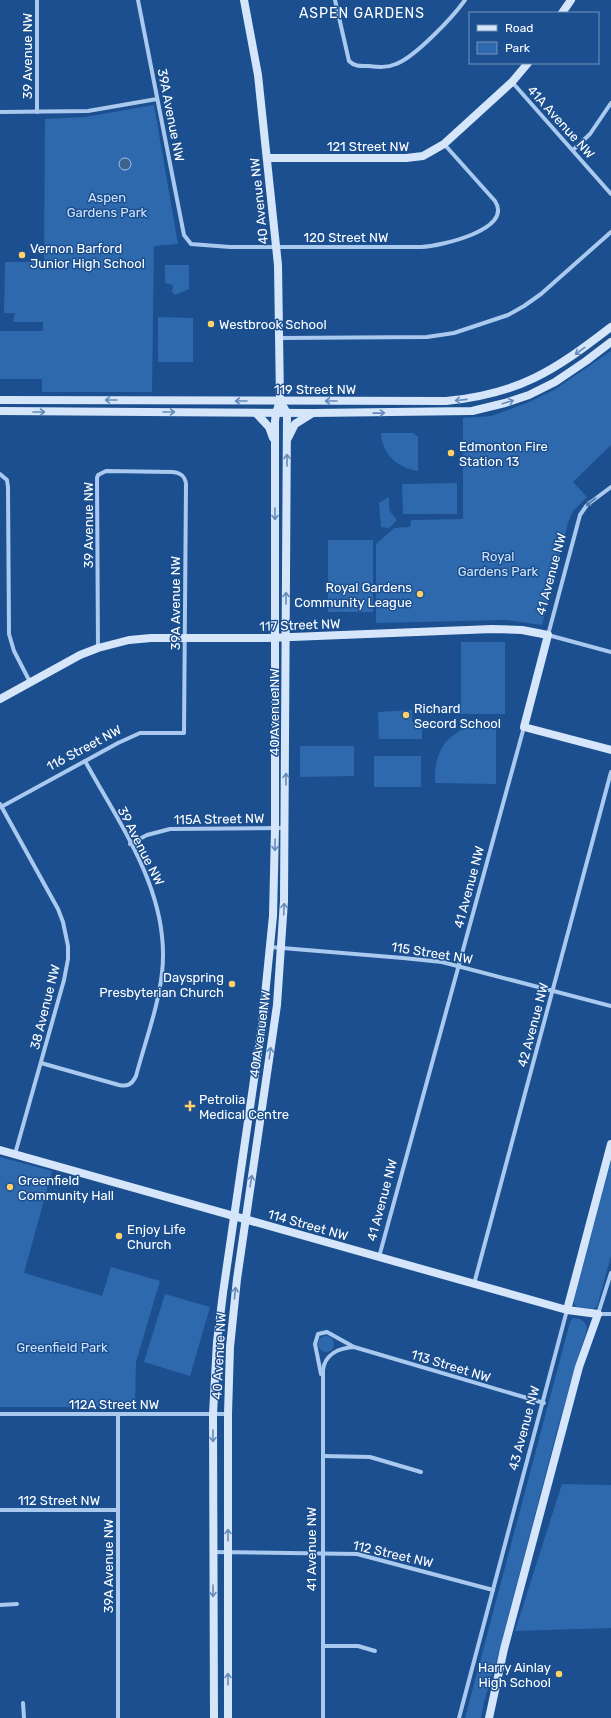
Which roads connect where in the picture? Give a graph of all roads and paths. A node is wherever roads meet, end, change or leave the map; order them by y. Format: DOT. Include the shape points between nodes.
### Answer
graph roads {
  1 [pos="36,0"];
  2 [pos="138,0"];
  3 [pos="244,0"];
  4 [pos="335,0"];
  5 [pos="466,0"];
  6 [pos="571,0"];
  7 [pos="563,12"];
  8 [pos="527,64"];
  9 [pos="512,82"];
  10 [pos="157,99"];
  11 [pos="611,103"];
  12 [pos="0,112"];
  13 [pos="37,112"];
  14 [pos="444,144"];
  15 [pos="573,150"];
  16 [pos="267,158"];
  17 [pos="611,194"];
  18 [pos="611,232"];
  19 [pos="184,235"];
  20 [pos="276,247"];
  21 [pos="611,327"];
  22 [pos="280,338"];
  23 [pos="611,342"];
  24 [pos="0,400"];
  25 [pos="280,401"];
  26 [pos="0,411"];
  27 [pos="276,412"];
  28 [pos="287,412"];
  29 [pos="256,413"];
  30 [pos="312,413"];
  31 [pos="287,440"];
  32 [pos="276,446"];
  33 [pos="0,474"];
  34 [pos="98,475"];
  35 [pos="611,487"];
  36 [pos="548,635"];
  37 [pos="285,637"];
  38 [pos="275,638"];
  39 [pos="185,639"];
  40 [pos="98,648"];
  41 [pos="611,652"];
  42 [pos="30,682"];
  43 [pos="0,699"];
  44 [pos="524,727"];
  45 [pos="184,733"];
  46 [pos="611,750"];
  47 [pos="85,761"];
  48 [pos="611,772"];
  49 [pos="1,805"];
  50 [pos="286,828"];
  51 [pos="275,829"];
  52 [pos="130,844"];
  53 [pos="270,947"];
  54 [pos="282,948"];
  55 [pos="459,966"];
  56 [pos="553,991"];
  57 [pos="611,1006"];
  58 [pos="41,1063"];
  59 [pos="611,1144"];
  60 [pos="0,1150"];
  61 [pos="15,1154"];
  62 [pos="233,1216"];
  63 [pos="246,1220"];
  64 [pos="379,1257"];
  65 [pos="611,1272"];
  66 [pos="474,1284"];
  67 [pos="567,1310"];
  68 [pos="598,1314"];
  69 [pos="611,1314"];
  70 [pos="318,1334"];
  71 [pos="354,1347"];
  72 [pos="323,1380"];
  73 [pos="544,1403"];
  74 [pos="0,1414"];
  75 [pos="118,1414"];
  76 [pos="213,1414"];
  77 [pos="228,1414"];
  78 [pos="323,1456"];
  79 [pos="421,1472"];
  80 [pos="0,1510"];
  81 [pos="118,1510"];
  82 [pos="213,1552"];
  83 [pos="228,1552"];
  84 [pos="323,1553"];
  85 [pos="494,1590"];
  86 [pos="17,1604"];
  87 [pos="0,1605"];
  88 [pos="323,1646"];
  89 [pos="375,1650"];
  90 [pos="24,1704"];
  91 [pos="24,1718"];
  92 [pos="118,1718"];
  93 [pos="214,1718"];
  94 [pos="228,1718"];
  95 [pos="323,1718"];
  96 [pos="459,1718"];
  97 [pos="489,1718"];
  1 -- 13 [label="street, 39 Avenue NW"];
  2 -- 10 [label="street, 39A Avenue NW"];
  3 -- 16 [label="street, 40 Avenue NW" via="258,75"];
  4 -- 5 [label="street" via="347,58 352,65 386,67 401,62 451,18"];
  6 -- 7 [label="street"];
  8 -- 9 [label="street, 121 Street NW"];
  9 -- 14 [label="street, 121 Street NW"];
  9 -- 15 [label="street, 41A Avenue NW"];
  10 -- 13 [label="street" via="96,110"];
  10 -- 19 [label="street, 39A Avenue NW"];
  11 -- 15 [label="street" via="590,134"];
  12 -- 13 [label="street"];
  14 -- 16 [label="street, 121 Street NW" via="429,154 413,158"];
  14 -- 20 [label="street, 120 Street NW" via="495,201 498,209 496,218 478,232 434,246"];
  15 -- 17 [label="street, 41A Avenue NW"];
  16 -- 20 [label="street, 40 Avenue NW"];
  18 -- 22 [label="street" via="524,306 454,333 427,338"];
  19 -- 20 [label="street, 120 Street NW" via="191,244"];
  20 -- 22 [label="street, 40 Avenue NW"];
  21 -- 25 [label="street, 119 Street NW, one-way" via="548,372 525,383 468,399"];
  22 -- 25 [label="street, 40 Avenue NW"];
  30 -- 23 [label="street, 119 Street NW, one-way" via="472,410 505,403 555,382"];
  25 -- 24 [label="street, 119 Street NW, one-way"];
  25 -- 27 [label="street, 40 Avenue NW"];
  25 -- 28 [label="street"];
  26 -- 29 [label="street, 119 Street NW, one-way"];
  27 -- 28 [label="street, 119 Street NW"];
  27 -- 29 [label="street, 119 Street NW"];
  27 -- 32 [label="street, 40 Avenue NW"];
  28 -- 30 [label="street, 119 Street NW"];
  28 -- 31 [label="street, 40 Avenue NW"];
  29 -- 32 [label="street" via="269,427"];
  30 -- 31 [label="street" via="295,424"];
  37 -- 31 [label="street, 40 Avenue NW, one-way"];
  32 -- 38 [label="street, 40 Avenue NW, one-way"];
  33 -- 42 [label="street" via="5,477 8,487 9,634 14,651"];
  34 -- 39 [label="street, 39A Avenue NW" via="106,471 173,472 182,475 186,484"];
  34 -- 40 [label="street, 39 Avenue NW"];
  35 -- 36 [label="street, 41 Avenue NW, one-way" via="587,505 577,522"];
  36 -- 37 [label="street, 117 Street NW" via="522,630 492,629"];
  36 -- 41 [label="street, 117 Street NW"];
  36 -- 44 [label="street, 41 Avenue NW"];
  37 -- 38 [label="street, 117 Street NW"];
  50 -- 37 [label="street, 40 Avenue NW, one-way"];
  38 -- 39 [label="street, 117 Street NW"];
  38 -- 51 [label="street, 40 Avenue NW"];
  39 -- 40 [label="street, 117 Street NW" via="141,639"];
  39 -- 45 [label="street, 39A Avenue NW"];
  40 -- 42 [label="street, 117 Street NW"];
  42 -- 43 [label="street, 117 Street NW"];
  44 -- 46 [label="street"];
  44 -- 55 [label="street, 41 Avenue NW"];
  45 -- 47 [label="street, 116 Street NW" via="140,733"];
  47 -- 49 [label="street, 116 Street NW"];
  47 -- 52 [label="street, 39 Avenue NW"];
  48 -- 56 [label="street, 42 Avenue NW"];
  49 -- 58 [label="street, 38 Avenue NW" via="58,909 66,933 66,970"];
  50 -- 51 [label="street, 115A Street NW"];
  54 -- 50 [label="street, 40 Avenue NW, one-way"];
  51 -- 52 [label="street, 115A Street NW" via="170,829"];
  51 -- 53 [label="street, 40 Avenue NW, one-way"];
  52 -- 58 [label="street, 39 Avenue NW" via="147,876 155,899 161,923 163,950 158,996 136,1076 131,1084 125,1086"];
  53 -- 54 [label="street, 115 Street NW"];
  53 -- 62 [label="street, 40 Avenue NW" via="261,1032"];
  54 -- 55 [label="street, 115 Street NW" via="403,958"];
  63 -- 54 [label="street, 40 Avenue NW, one-way" via="277,1005"];
  55 -- 56 [label="street, 115 Street NW"];
  55 -- 64 [label="street, 41 Avenue NW"];
  56 -- 57 [label="street, 115 Street NW"];
  56 -- 66 [label="street, 42 Avenue NW"];
  58 -- 61 [label="street, 38 Avenue NW"];
  59 -- 67 [label="street, 43 Avenue NW"];
  60 -- 61 [label="street, 114 Street NW"];
  61 -- 62 [label="street, 114 Street NW"];
  62 -- 63 [label="street, 114 Street NW"];
  62 -- 76 [label="street, 40 Avenue NW" via="217,1342"];
  63 -- 64 [label="street, 114 Street NW"];
  77 -- 63 [label="street, 40 Avenue NW, one-way" via="232,1318"];
  64 -- 66 [label="street, 114 Street NW"];
  65 -- 68 [label="street"];
  66 -- 67 [label="street, 114 Street NW"];
  67 -- 68 [label="street, 114 Street NW"];
  67 -- 73 [label="street, 43 Avenue NW"];
  68 -- 69 [label="street, 114 Street NW"];
  68 -- 97 [label="street" via="579,1367 504,1649"];
  70 -- 71 [label="street, 113 Street NW" via="327,1332"];
  70 -- 72 [label="street, 41 Avenue NW" via="315,1344"];
  71 -- 72 [label="street, 41 Avenue NW" via="333,1353 325,1360"];
  71 -- 73 [label="street, 113 Street NW"];
  72 -- 78 [label="street, 41 Avenue NW"];
  73 -- 85 [label="street, 43 Avenue NW"];
  74 -- 75 [label="street, 112A Street NW"];
  75 -- 76 [label="street, 112A Street NW"];
  75 -- 81 [label="street, 39A Avenue NW"];
  76 -- 77 [label="street, 112A Street NW"];
  76 -- 82 [label="street, 40 Avenue NW, one-way"];
  83 -- 77 [label="street, 40 Avenue NW, one-way"];
  78 -- 79 [label="street" via="370,1457"];
  78 -- 84 [label="street, 41 Avenue NW"];
  80 -- 81 [label="street, 112 Street NW"];
  81 -- 92 [label="street, 39A Avenue NW"];
  82 -- 83 [label="street, 112 Street NW"];
  82 -- 93 [label="street, 40 Avenue NW, one-way"];
  83 -- 84 [label="street, 112 Street NW"];
  94 -- 83 [label="street, 40 Avenue NW, one-way"];
  84 -- 85 [label="street, 112 Street NW" via="367,1556"];
  84 -- 88 [label="street, 41 Avenue NW"];
  85 -- 96 [label="street, 43 Avenue NW"];
  86 -- 87 [label="street"];
  88 -- 89 [label="street" via="358,1646"];
  88 -- 95 [label="street, 41 Avenue NW"];
  90 -- 91 [label="street"];
}
